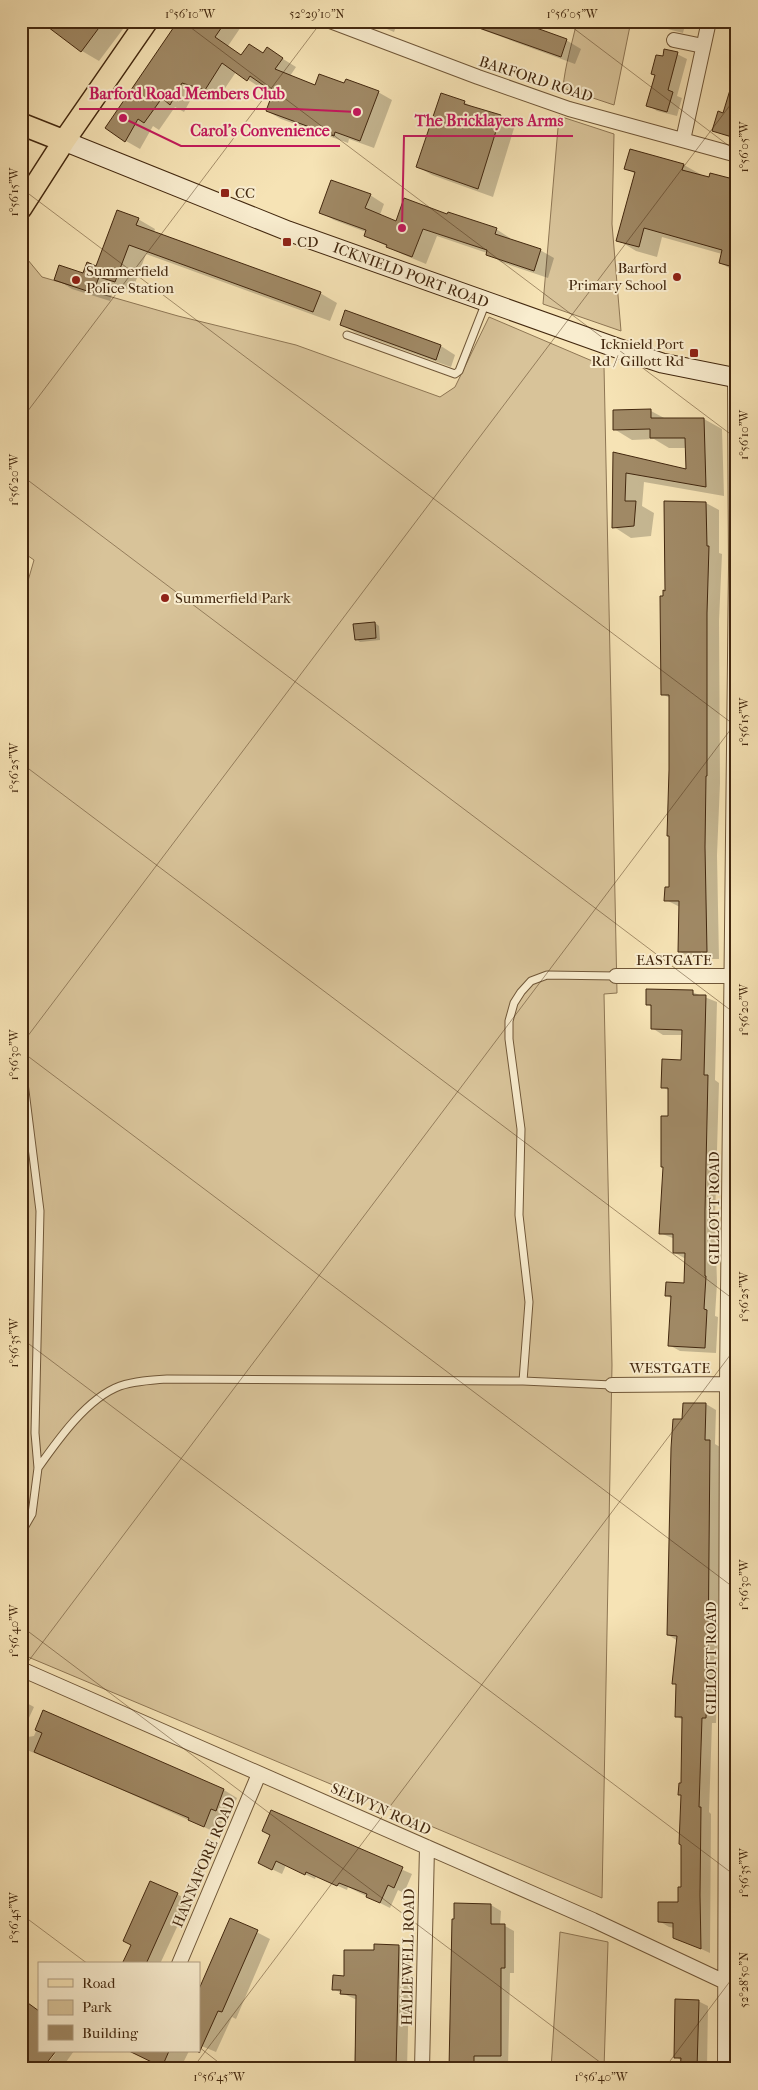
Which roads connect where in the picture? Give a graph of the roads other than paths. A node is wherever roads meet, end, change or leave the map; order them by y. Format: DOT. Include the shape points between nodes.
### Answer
graph roads {
  1 [pos="147,21"];
  2 [pos="330,21"];
  3 [pos="709,21"];
  4 [pos="674,40"];
  5 [pos="703,46"];
  6 [pos="21,124"];
  7 [pos="683,140"];
  8 [pos="64,141"];
  9 [pos="737,155"];
  10 [pos="21,208"];
  11 [pos="486,301"];
  12 [pos="347,335"];
  13 [pos="736,378"];
  14 [pos="736,568"];
  15 [pos="616,976"];
  16 [pos="732,976"];
  17 [pos="21,1059"];
  18 [pos="733,1212"];
  19 [pos="523,1382"];
  20 [pos="727,1384"];
  21 [pos="612,1385"];
  22 [pos="38,1468"];
  23 [pos="21,1533"];
  24 [pos="21,1669"];
  25 [pos="258,1774"];
  26 [pos="427,1847"];
  27 [pos="181,1962"];
  28 [pos="726,1982"];
  29 [pos="422,2069"];
  30 [pos="725,2069"];
  1 -- 8 [label="main road"];
  2 -- 7 [label="street, BARFORD ROAD" via="569,109"];
  3 -- 5 [label="street"];
  4 -- 5 [label="street"];
  5 -- 7 [label="street"];
  6 -- 8 [label="main road"];
  7 -- 9 [label="street, BARFORD ROAD"];
  8 -- 10 [label="main road"];
  8 -- 11 [label="main road, ICKNIELD PORT ROAD" via="288,231"];
  11 -- 12 [label="lane" via="459,371 455,374"];
  11 -- 13 [label="main road, ICKNIELD PORT ROAD" via="662,363"];
  13 -- 14 [label="street, GILLOTT ROAD"];
  14 -- 16 [label="street, GILLOTT ROAD"];
  15 -- 16 [label="street, EASTGATE"];
  15 -- 19 [label="lane" via="547,975 531,981 514,1003 509,1021 521,1129 519,1216 529,1302"];
  16 -- 18 [label="street, GILLOTT ROAD"];
  17 -- 22 [label="lane" via="40,1211 35,1433"];
  18 -- 20 [label="street, GILLOTT ROAD"];
  19 -- 21 [label="lane"];
  19 -- 22 [label="lane" via="166,1379 133,1382 96,1401"];
  20 -- 21 [label="street, WESTGATE"];
  20 -- 28 [label="street, GILLOTT ROAD"];
  22 -- 23 [label="lane" via="32,1514"];
  24 -- 25 [label="street, SELWYN ROAD"];
  25 -- 26 [label="street, SELWYN ROAD"];
  25 -- 27 [label="street, HANNAFORE ROAD"];
  26 -- 28 [label="street, SELWYN ROAD"];
  26 -- 29 [label="street, HALLEWELL ROAD"];
  28 -- 30 [label="street, GILLOTT ROAD"];
}
